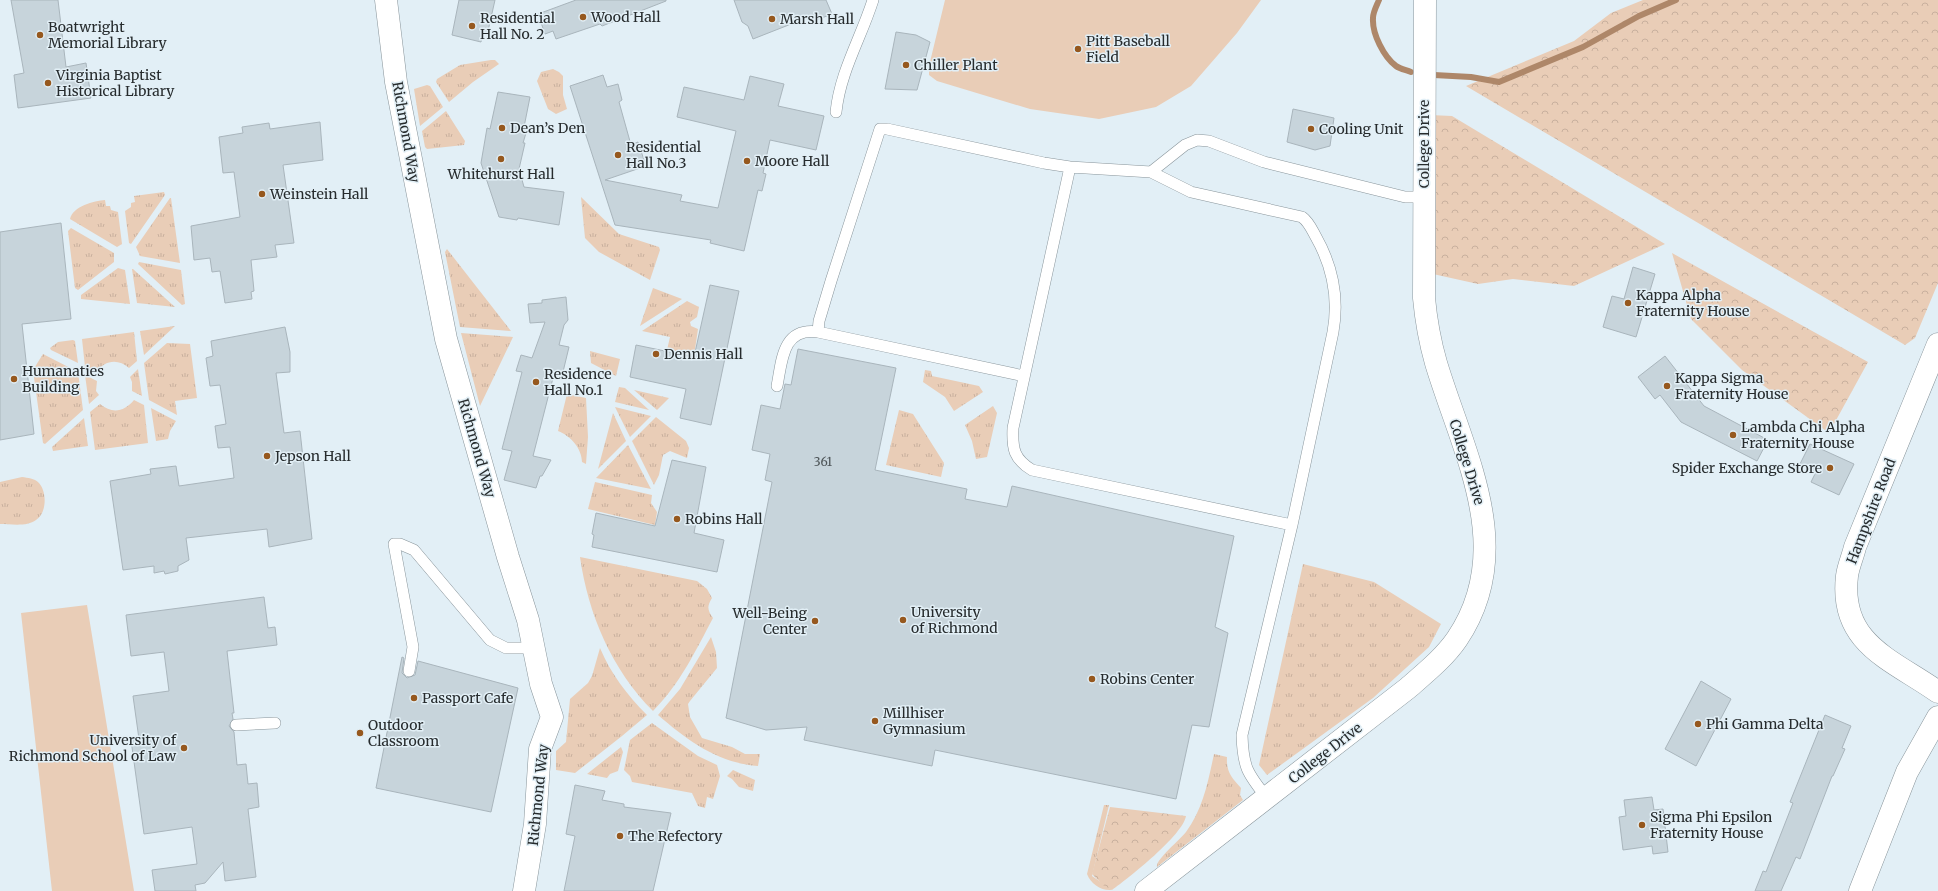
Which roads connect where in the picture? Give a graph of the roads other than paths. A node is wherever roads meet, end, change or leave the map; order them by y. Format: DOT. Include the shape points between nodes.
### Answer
graph roads {
  1 [pos="386,0"];
  2 [pos="873,0"];
  3 [pos="1425,0"];
  4 [pos="836,112"];
  5 [pos="1070,167"];
  6 [pos="1151,172"];
  7 [pos="1424,197"];
  8 [pos="818,332"];
  9 [pos="1938,344"];
  10 [pos="1024,376"];
  11 [pos="777,386"];
  12 [pos="1292,525"];
  13 [pos="534,648"];
  14 [pos="409,671"];
  15 [pos="1938,692"];
  16 [pos="1938,717"];
  17 [pos="275,723"];
  18 [pos="236,725"];
  19 [pos="1267,798"];
  20 [pos="524,891"];
  21 [pos="1146,891"];
  22 [pos="1860,891"];
  1 -- 13 [label="street, Richmond Way" via="396,82 446,339"];
  2 -- 4 [label="lane" via="865,25 846,66"];
  3 -- 7 [label="street, College Drive"];
  5 -- 6 [label="lane"];
  5 -- 8 [label="lane" via="880,129 835,266"];
  5 -- 10 [label="lane"];
  6 -- 7 [label="lane" via="1185,145 1197,140 1210,141 1271,164 1405,197"];
  6 -- 12 [label="lane" via="1191,192 1302,217 1308,221 1326,254 1336,300 1336,314"];
  7 -- 19 [label="street, College Drive" via="1424,298 1427,323 1436,362 1478,491 1484,544 1480,592 1457,639 1439,661"];
  8 -- 10 [label="lane"];
  8 -- 11 [label="lane" via="801,332 789,340"];
  9 -- 15 [label="street, Hampshire Road" via="1855,547 1847,576 1846,599 1856,630 1870,646"];
  10 -- 12 [label="lane" via="1012,442 1015,455 1021,463 1032,470"];
  12 -- 19 [label="lane" via="1242,735 1244,764"];
  13 -- 14 [label="lane" via="506,648 490,640 414,550 394,544 413,647"];
  13 -- 20 [label="street, Richmond Way" via="540,684 552,717 540,749 535,824"];
  16 -- 22 [label="street" via="1906,772"];
  17 -- 18 [label="lane"];
  19 -- 21 [label="street, College Drive"];
}
